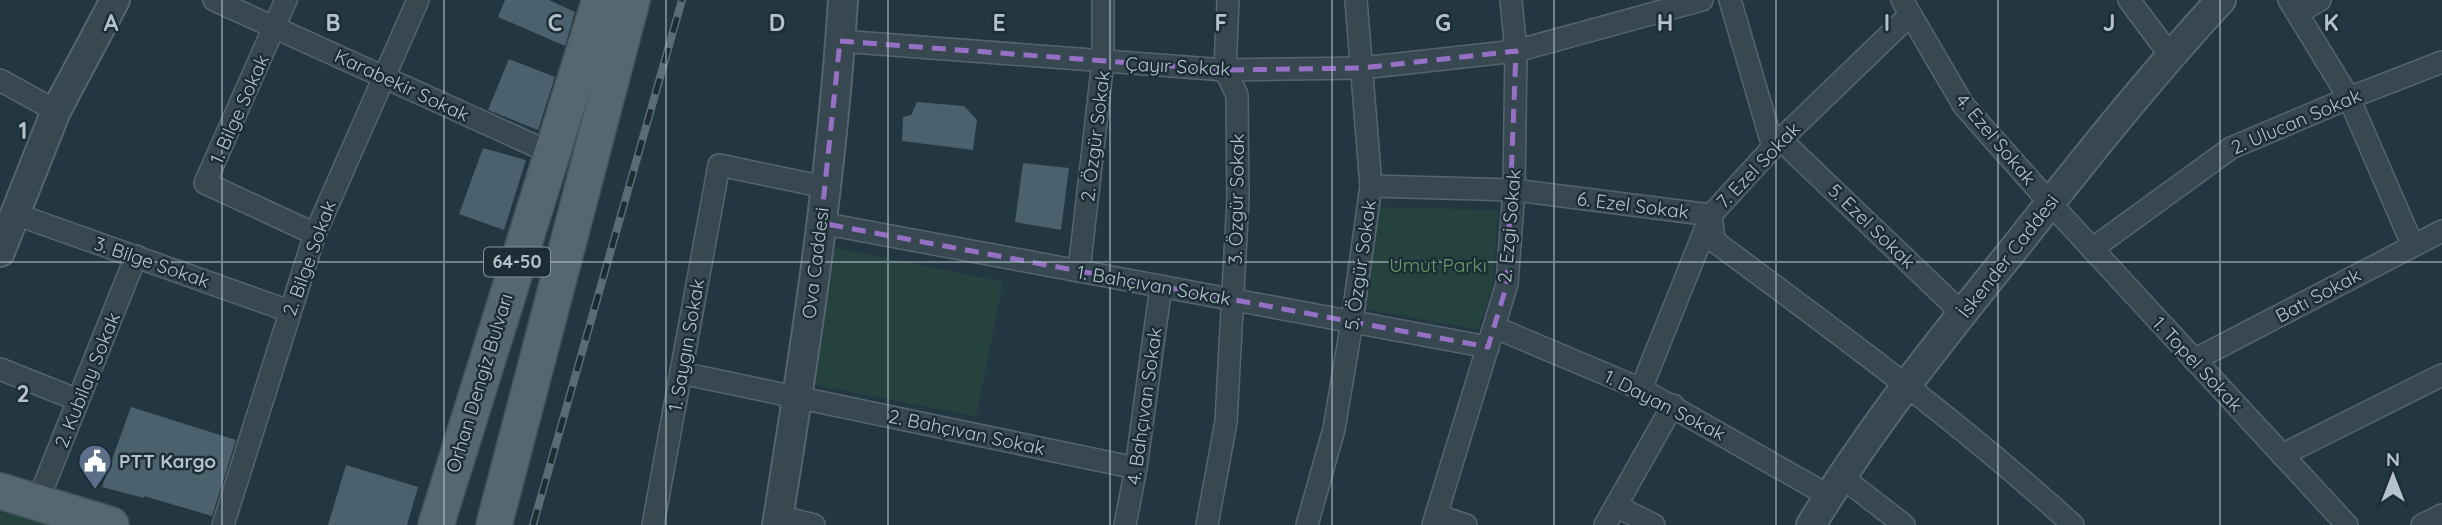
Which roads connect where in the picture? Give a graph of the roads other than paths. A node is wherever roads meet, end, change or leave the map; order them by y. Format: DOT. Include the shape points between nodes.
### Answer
graph roads {
  1 [pos="115,0"];
  2 [pos="214,0"];
  3 [pos="286,0"];
  4 [pos="418,0"];
  5 [pos="600,0"];
  6 [pos="632,0"];
  7 [pos="843,0"];
  8 [pos="1103,0"];
  9 [pos="1228,0"];
  10 [pos="1356,0"];
  11 [pos="1511,0"];
  12 [pos="1702,0"];
  13 [pos="1730,0"];
  14 [pos="2129,0"];
  15 [pos="2221,0"];
  16 [pos="2320,0"];
  17 [pos="2294,7"];
  18 [pos="1906,8"];
  19 [pos="275,28"];
  20 [pos="840,41"];
  21 [pos="1516,51"];
  22 [pos="2170,55"];
  23 [pos="1103,61"];
  24 [pos="2442,62"];
  25 [pos="1362,68"];
  26 [pos="1225,70"];
  27 [pos="383,77"];
  28 [pos="0,80"];
  29 [pos="2349,97"];
  30 [pos="56,111"];
  31 [pos="1777,143"];
  32 [pos="551,153"];
  33 [pos="1371,186"];
  34 [pos="825,187"];
  35 [pos="1514,190"];
  36 [pos="2050,204"];
  37 [pos="15,214"];
  38 [pos="1711,215"];
  39 [pos="821,223"];
  40 [pos="2442,231"];
  41 [pos="314,234"];
  42 [pos="2413,246"];
  43 [pos="2092,249"];
  44 [pos="0,252"];
  45 [pos="136,257"];
  46 [pos="1079,271"];
  47 [pos="1161,286"];
  48 [pos="1233,300"];
  49 [pos="289,311"];
  50 [pos="1962,313"];
  51 [pos="1352,322"];
  52 [pos="1491,337"];
  53 [pos="2194,360"];
  54 [pos="0,369"];
  55 [pos="681,373"];
  56 [pos="2442,375"];
  57 [pos="1908,386"];
  58 [pos="1641,389"];
  59 [pos="798,396"];
  60 [pos="78,400"];
  61 [pos="1672,405"];
  62 [pos="2282,455"];
  63 [pos="1136,468"];
  64 [pos="1835,487"];
  65 [pos="0,491"];
  66 [pos="37,503"];
  67 [pos="1616,506"];
  68 [pos="2442,515"];
  69 [pos="1434,520"];
  70 [pos="778,521"];
  71 [pos="111,525"];
  72 [pos="223,525"];
  73 [pos="436,525"];
  74 [pos="494,525"];
  75 [pos="653,525"];
  76 [pos="814,525"];
  77 [pos="1125,525"];
  78 [pos="1207,525"];
  79 [pos="1307,525"];
  80 [pos="1466,525"];
  81 [pos="1605,525"];
  82 [pos="1654,525"];
  83 [pos="1811,525"];
  84 [pos="1904,525"];
  85 [pos="2073,525"];
  86 [pos="2347,525"];
  87 [pos="2422,525"];
  1 -- 30 [label="street"];
  2 -- 19 [label="street, Karabekir Sokak"];
  3 -- 19 [label="street, 1. Bilge Sokak"];
  4 -- 27 [label="street, 2. Bilge Sokak"];
  5 -- 32 [label="main road, Orhan Dengiz Bulvarı / 64-50"];
  6 -- 74 [label="main road, 64-50"];
  7 -- 20 [label="street, Ova Caddesi"];
  8 -- 23 [label="street, 2. Özgür Sokak"];
  9 -- 26 [label="street, 3. Özgür Sokak"];
  10 -- 25 [label="street, 5. Özgür Sokak"];
  11 -- 21 [label="street, 2. Ezgi Sokak"];
  12 -- 21 [label="street, Çayır Sokak"];
  13 -- 31 [label="street"];
  14 -- 22 [label="street"];
  15 -- 22 [label="street, İskender Caddesi"];
  16 -- 17 [label="street"];
  17 -- 29 [label="street"];
  18 -- 31 [label="street, 7. Ezel Sokak"];
  18 -- 36 [label="street, 4. Ezel Sokak" via="1964,106"];
  19 -- 27 [label="street, Karabekir Sokak"];
  19 -- 41 [label="street, 1. Bilge Sokak" via="205,183"];
  20 -- 23 [label="street, Çayır Sokak"];
  20 -- 34 [label="street, Ova Caddesi"];
  21 -- 25 [label="street, Çayır Sokak"];
  21 -- 35 [label="street, 2. Ezgi Sokak"];
  22 -- 36 [label="street, İskender Caddesi"];
  23 -- 26 [label="street, Çayır Sokak"];
  23 -- 46 [label="street, 2. Özgür Sokak"];
  24 -- 29 [label="street, 2. Ulucan Sokak"];
  25 -- 26 [label="street, Çayır Sokak"];
  25 -- 33 [label="street, 5. Özgür Sokak"];
  26 -- 48 [label="street, 3. Özgür Sokak" via="1237,95"];
  27 -- 32 [label="street, Karabekir Sokak"];
  27 -- 41 [label="street, 2. Bilge Sokak"];
  28 -- 30 [label="street"];
  29 -- 42 [label="street"];
  29 -- 43 [label="street, 2. Ulucan Sokak" via="2231,148"];
  30 -- 37 [label="street"];
  31 -- 38 [label="street, 7. Ezel Sokak"];
  31 -- 50 [label="street, 5. Ezel Sokak"];
  32 -- 73 [label="main road, Orhan Dengiz Bulvarı / 64-50"];
  33 -- 35 [label="street, 6. Ezel Sokak"];
  33 -- 51 [label="street, 5. Özgür Sokak"];
  34 -- 39 [label="street, Ova Caddesi"];
  34 -- 55 [label="street, 1. Saygın Sokak" via="719,165"];
  35 -- 38 [label="street, 6. Ezel Sokak"];
  35 -- 52 [label="street, 2. Ezgi Sokak" via="1507,284"];
  36 -- 43 [label="street, 1. Topel Sokak"];
  36 -- 50 [label="street, İskender Caddesi"];
  37 -- 44 [label="street"];
  37 -- 45 [label="street, 3. Bilge Sokak"];
  38 -- 57 [label="street, 6. Ezel Sokak" via="1714,241"];
  38 -- 58 [label="street, 7. Ezel Sokak"];
  39 -- 46 [label="street, 1. Bahçıvan Sokak"];
  39 -- 59 [label="street, Ova Caddesi"];
  40 -- 42 [label="street, Batı Sokak"];
  41 -- 49 [label="street, 2. Bilge Sokak"];
  42 -- 53 [label="street, Batı Sokak"];
  43 -- 53 [label="street, 1. Topel Sokak"];
  45 -- 49 [label="street, 3. Bilge Sokak"];
  45 -- 60 [label="street, 2. Kubilay Sokak"];
  46 -- 47 [label="street, 1. Bahçıvan Sokak"];
  47 -- 48 [label="street, 1. Bahçıvan Sokak"];
  47 -- 63 [label="street, 4. Bahçıvan Sokak"];
  48 -- 51 [label="street, 1. Bahçıvan Sokak"];
  48 -- 78 [label="street, 3. Özgür Sokak" via="1226,422"];
  49 -- 72 [label="street, 2. Bilge Sokak"];
  50 -- 57 [label="street, İskender Caddesi"];
  51 -- 52 [label="street, 1. Bahçıvan Sokak"];
  51 -- 79 [label="street, 5. Özgür Sokak" via="1334,429"];
  52 -- 58 [label="street, 1. Dayan Sokak"];
  52 -- 69 [label="street, 2. Ezgi Sokak"];
  53 -- 62 [label="street, 1. Topel Sokak"];
  54 -- 60 [label="street"];
  55 -- 59 [label="street, 2. Bahçıvan Sokak"];
  55 -- 75 [label="street, 1. Saygın Sokak"];
  56 -- 62 [label="street"];
  57 -- 64 [label="street, İskender Caddesi"];
  57 -- 85 [label="street, 6. Ezel Sokak"];
  58 -- 61 [label="street, 1. Dayan Sokak"];
  59 -- 63 [label="street, 2. Bahçıvan Sokak"];
  59 -- 70 [label="street, Ova Caddesi"];
  60 -- 66 [label="street, 2. Kubilay Sokak"];
  61 -- 64 [label="street, 1. Dayan Sokak"];
  61 -- 67 [label="street"];
  62 -- 86 [label="street, 1. Topel Sokak"];
  63 -- 77 [label="street, 4. Bahçıvan Sokak"];
  64 -- 83 [label="street, İskender Caddesi"];
  64 -- 84 [label="street, 1. Dayan Sokak"];
  65 -- 66 [label="main road"];
  66 -- 71 [label="main road"];
  67 -- 81 [label="street"];
  67 -- 82 [label="street"];
  68 -- 87 [label="street"];
  69 -- 80 [label="street"];
  70 -- 76 [label="street"];
}
